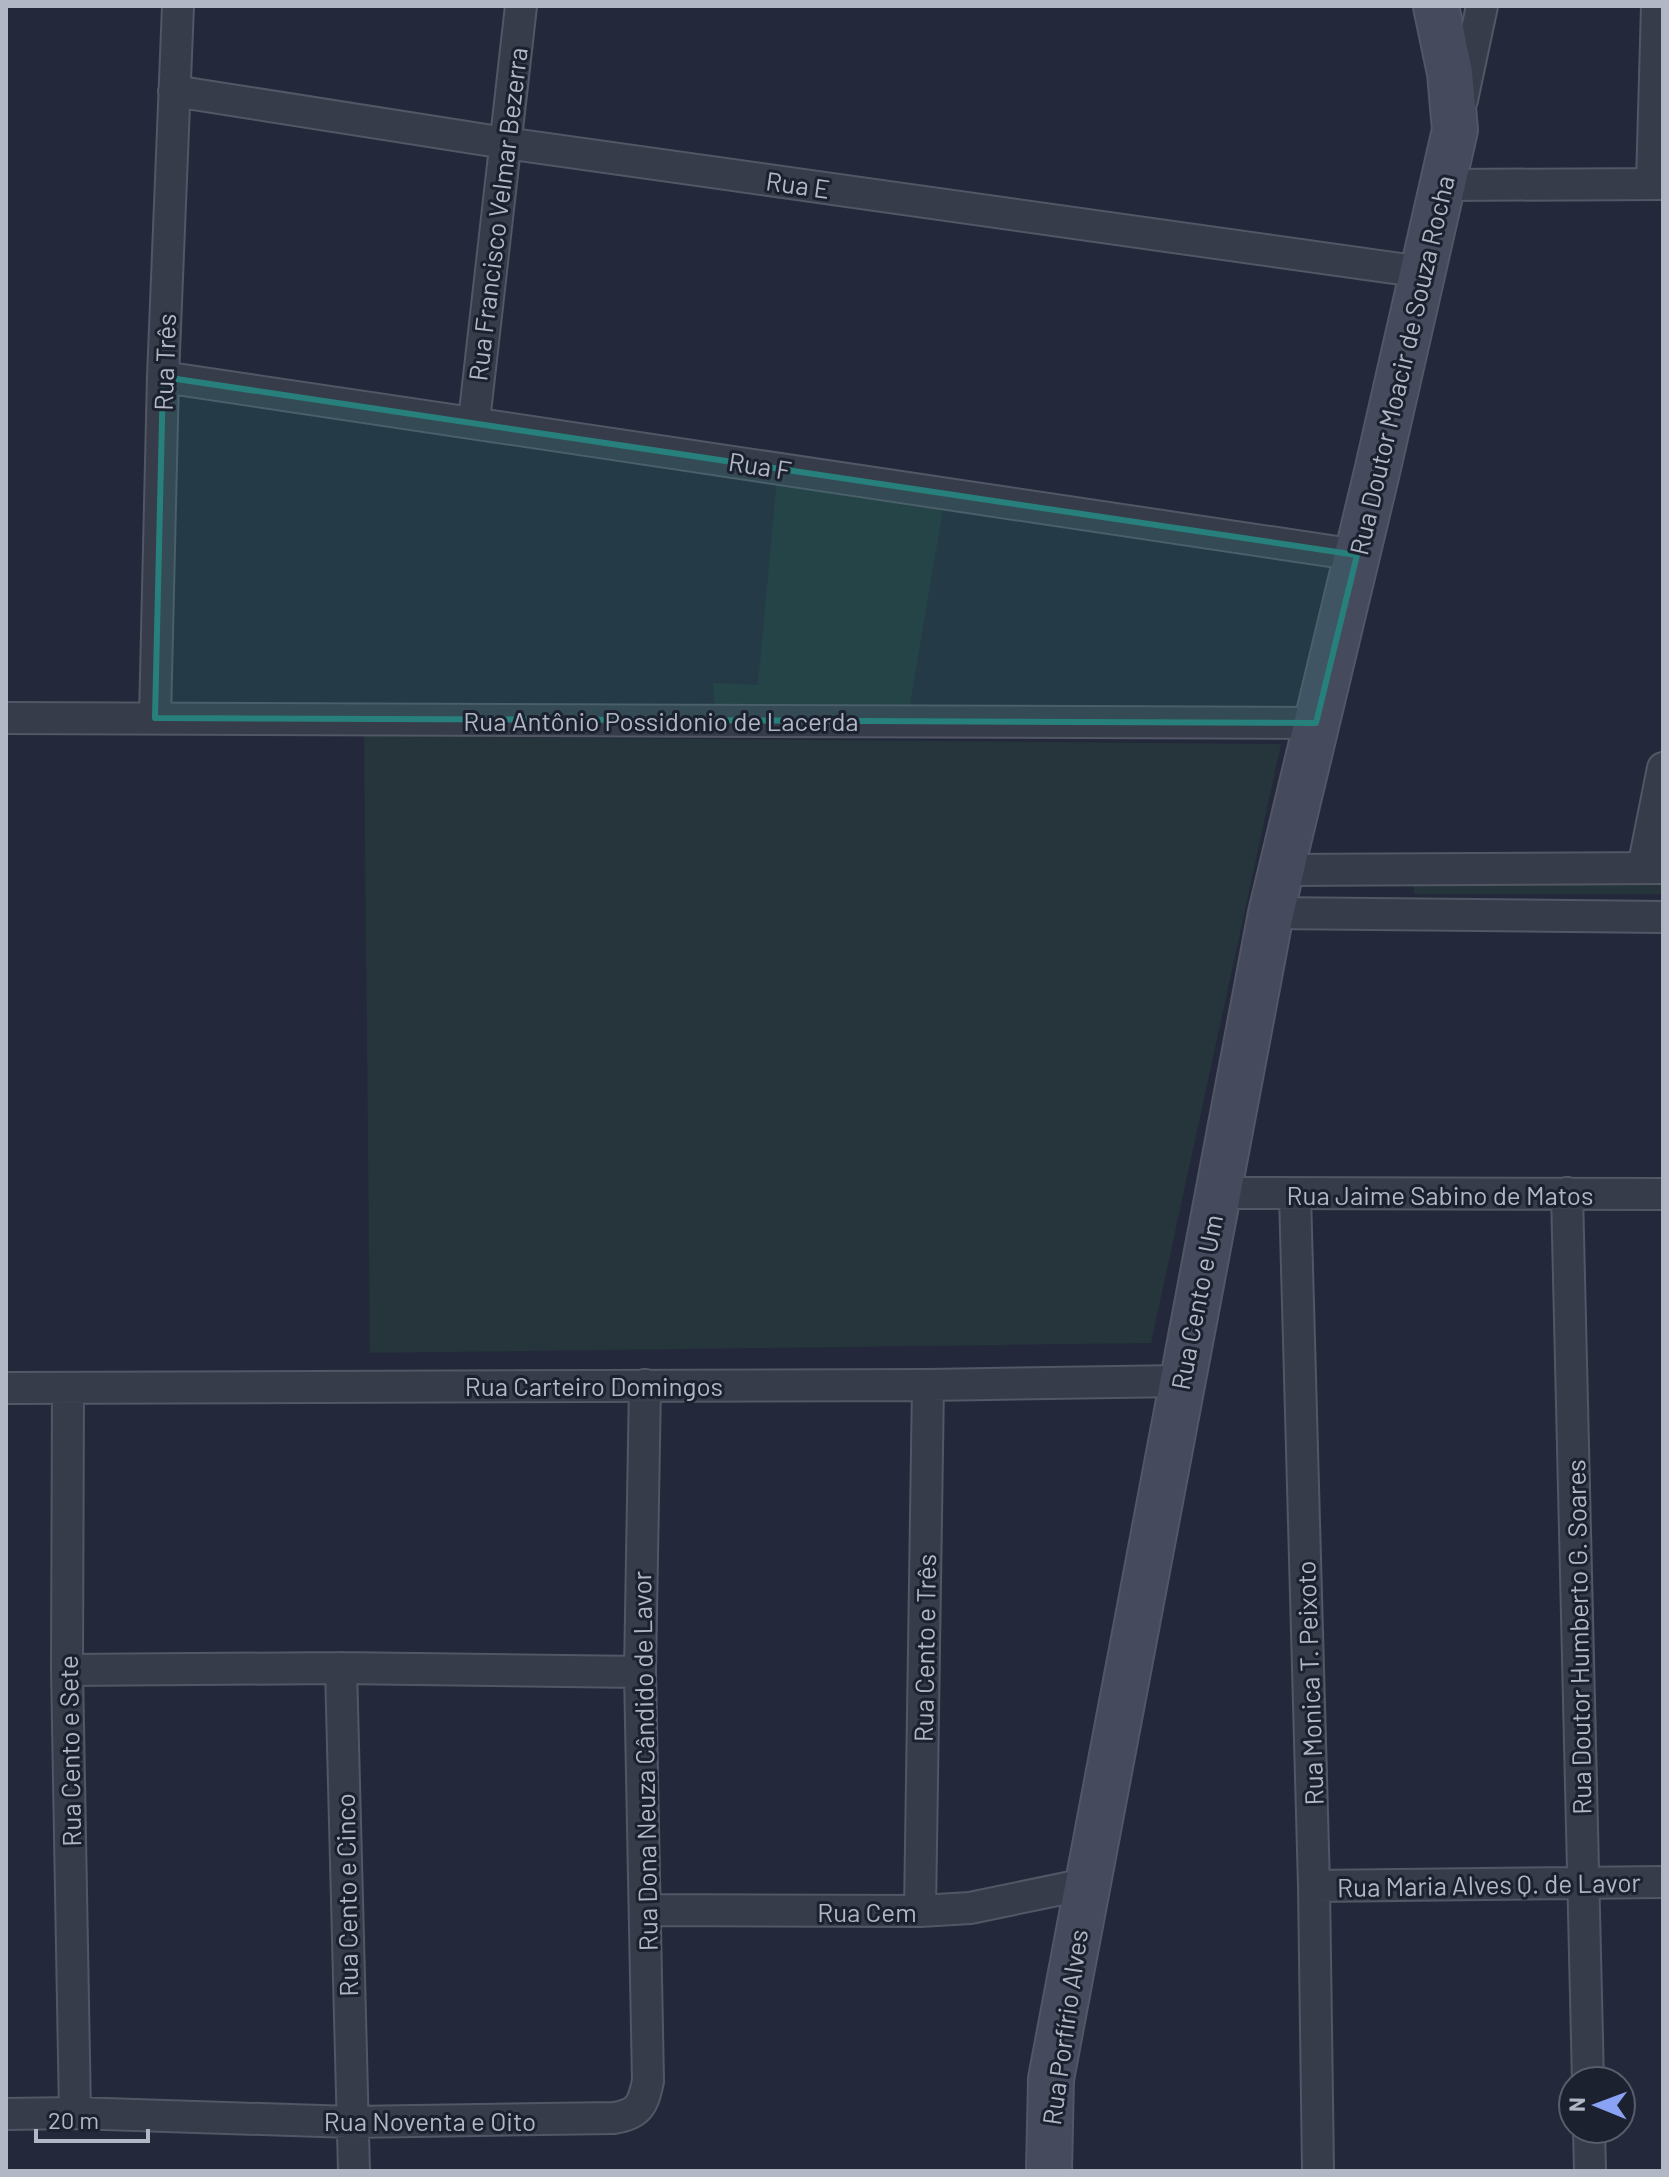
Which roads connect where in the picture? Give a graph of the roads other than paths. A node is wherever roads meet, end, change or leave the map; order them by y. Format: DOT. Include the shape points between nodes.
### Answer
graph roads {
  1 [pos="178,6"];
  2 [pos="521,6"];
  3 [pos="1436,6"];
  4 [pos="1482,6"];
  5 [pos="1657,6"];
  6 [pos="174,91"];
  7 [pos="1455,130"];
  8 [pos="505,143"];
  9 [pos="1657,183"];
  10 [pos="1443,185"];
  11 [pos="1422,272"];
  12 [pos="163,377"];
  13 [pos="474,421"];
  14 [pos="1357,555"];
  15 [pos="6,718"];
  16 [pos="155,718"];
  17 [pos="1316,723"];
  18 [pos="1663,768"];
  19 [pos="1653,868"];
  20 [pos="1281,870"];
  21 [pos="1271,913"];
  22 [pos="1663,917"];
  23 [pos="1217,1193"];
  24 [pos="1567,1193"];
  25 [pos="1663,1194"];
  26 [pos="1295,1195"];
  27 [pos="1181,1381"];
  28 [pos="645,1385"];
  29 [pos="928,1385"];
  30 [pos="6,1388"];
  31 [pos="68,1388"];
  32 [pos="341,1668"];
  33 [pos="67,1670"];
  34 [pos="640,1672"];
  35 [pos="1584,1881"];
  36 [pos="1663,1882"];
  37 [pos="1086,1884"];
  38 [pos="1314,1886"];
  39 [pos="646,1910"];
  40 [pos="920,1911"];
  41 [pos="1588,2065"];
  42 [pos="75,2113"];
  43 [pos="6,2114"];
  44 [pos="614,2118"];
  45 [pos="351,2122"];
  46 [pos="1589,2145"];
  47 [pos="354,2171"];
  48 [pos="1049,2171"];
  49 [pos="1318,2171"];
  50 [pos="1590,2171"];
  1 -- 6 [label="street, Rua Três"];
  2 -- 8 [label="street, Rua Francisco Velmar Bezerra"];
  3 -- 7 [label="street"];
  4 -- 7 [label="street, Rua Doutor Moacir de Souza Rocha"];
  5 -- 9 [label="street"];
  6 -- 8 [label="street, Rua E"];
  6 -- 12 [label="street, Rua Três"];
  7 -- 10 [label="street, Rua Doutor Moacir de Souza Rocha"];
  8 -- 11 [label="street, Rua E"];
  8 -- 13 [label="street, Rua Francisco Velmar Bezerra"];
  9 -- 10 [label="street"];
  10 -- 11 [label="street, Rua Doutor Moacir de Souza Rocha"];
  11 -- 14 [label="street, Rua Doutor Moacir de Souza Rocha"];
  12 -- 13 [label="street, Rua F"];
  12 -- 16 [label="street, Rua Três"];
  13 -- 14 [label="street, Rua F"];
  14 -- 17 [label="street, Rua Doutor Moacir de Souza Rocha"];
  15 -- 16 [label="street, Rua Antônio Possidonio de Lacerda"];
  16 -- 17 [label="street, Rua Antônio Possidonio de Lacerda"];
  17 -- 20 [label="street, Rua Cento e Um"];
  18 -- 19 [label="street"];
  19 -- 20 [label="street"];
  20 -- 21 [label="street, Rua Cento e Um"];
  21 -- 22 [label="street"];
  21 -- 23 [label="street, Rua Cento e Um"];
  23 -- 26 [label="street, Rua Jaime Sabino de Matos"];
  23 -- 27 [label="street, Rua Cento e Um"];
  24 -- 25 [label="street, Rua Jaime Sabino de Matos"];
  24 -- 26 [label="street, Rua Jaime Sabino de Matos"];
  24 -- 35 [label="street, Rua Doutor Humberto G. Soares"];
  26 -- 38 [label="street, Rua Monica T. Peixoto"];
  27 -- 29 [label="street, Rua Carteiro Domingos"];
  27 -- 37 [label="street, Rua Cento e Um"];
  28 -- 29 [label="street, Rua Carteiro Domingos"];
  28 -- 31 [label="street, Rua Carteiro Domingos"];
  28 -- 34 [label="street, Rua Dona Neuza Cândido de Lavor"];
  29 -- 40 [label="street, Rua Cento e Três"];
  30 -- 31 [label="street, Rua Carteiro Domingos"];
  31 -- 33 [label="street, Rua Cento e Sete"];
  32 -- 33 [label="street"];
  32 -- 34 [label="street"];
  32 -- 45 [label="street, Rua Cento e Cinco"];
  33 -- 42 [label="street, Rua Cento e Sete"];
  34 -- 39 [label="street, Rua Dona Neuza Cândido de Lavor"];
  35 -- 36 [label="street, Rua Maria Alves Q. de Lavor"];
  35 -- 38 [label="street, Rua Maria Alves Q. de Lavor"];
  35 -- 41 [label="street, Rua Doutor Humberto G. Soares"];
  37 -- 40 [label="street, Rua Cem" via="970,1908"];
  37 -- 48 [label="street, Rua Porfírio Alves" via="1051,2079"];
  38 -- 49 [label="street, Rua Monica T. Peixoto"];
  39 -- 40 [label="street, Rua Cem"];
  39 -- 44 [label="street, Rua Dona Neuza Cândido de Lavor" via="648,2081 636,2110"];
  42 -- 43 [label="street, Rua Noventa e Oito"];
  42 -- 45 [label="street, Rua Noventa e Oito"];
  44 -- 45 [label="street, Rua Noventa e Oito"];
  45 -- 47 [label="street, Rua Cento e Cinco"];
  46 -- 50 [label="street"];
}
